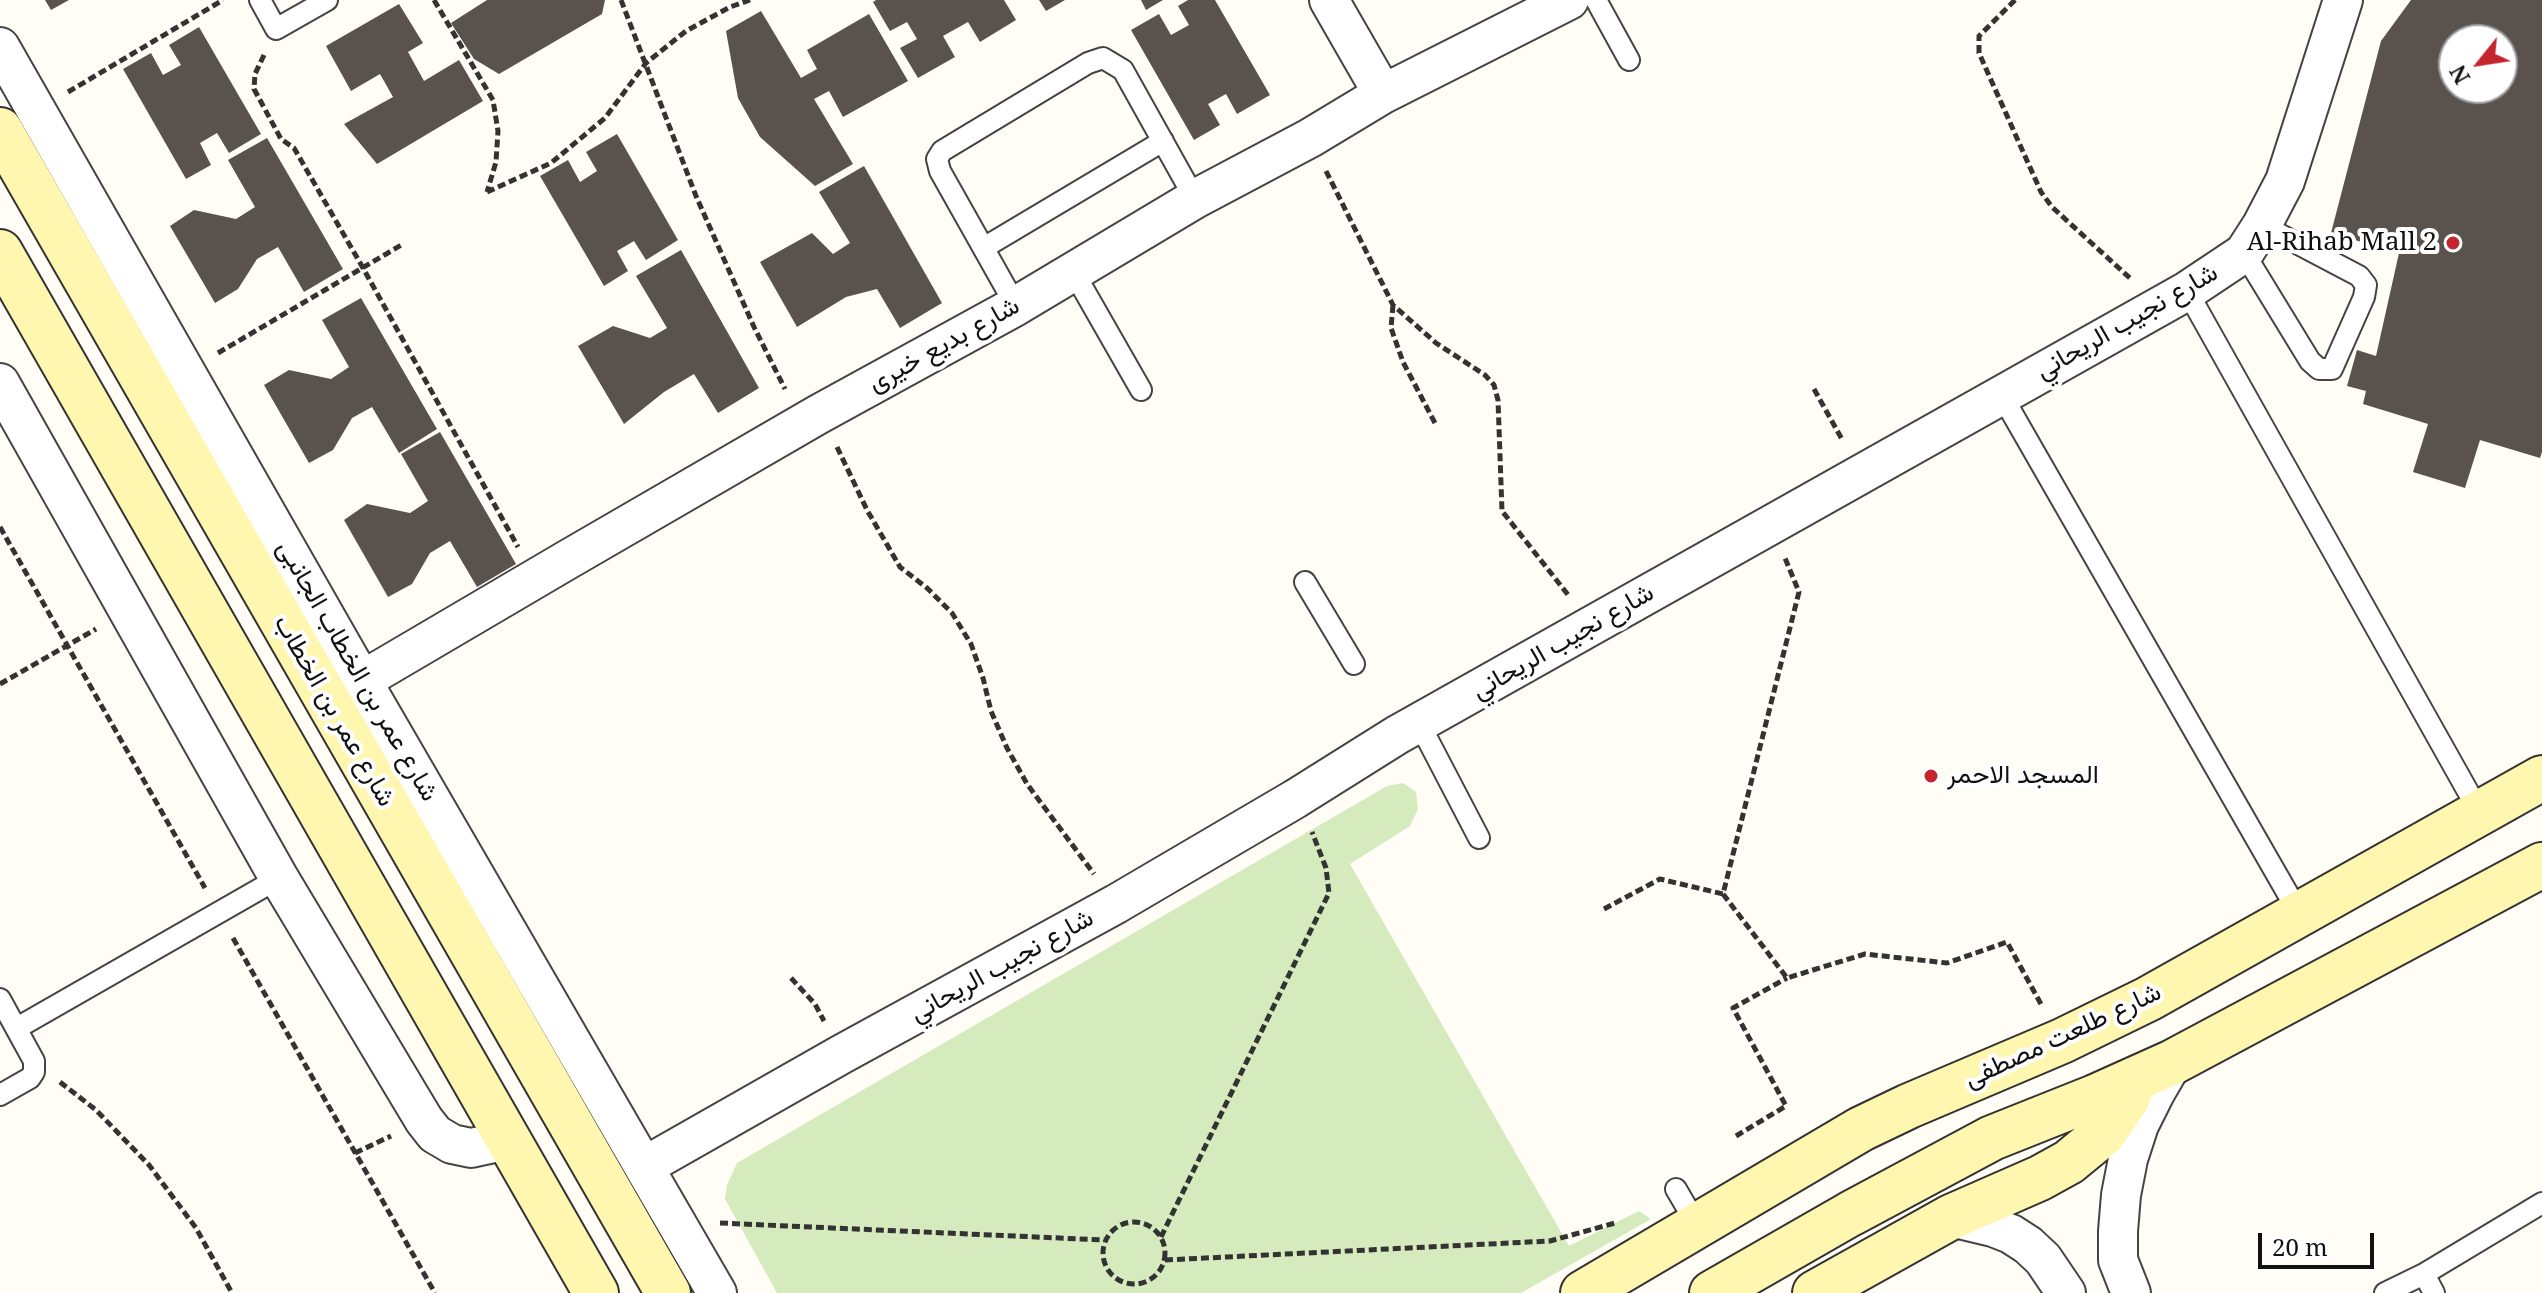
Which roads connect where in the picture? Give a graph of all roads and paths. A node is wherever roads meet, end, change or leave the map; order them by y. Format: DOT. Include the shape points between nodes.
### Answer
graph roads {
  1 [pos="223,0"];
  2 [pos="260,0"];
  3 [pos="327,0"];
  4 [pos="434,0"];
  5 [pos="621,0"];
  6 [pos="750,0"];
  7 [pos="1329,0"];
  8 [pos="1569,0"];
  9 [pos="1596,0"];
  10 [pos="2015,0"];
  11 [pos="2343,0"];
  12 [pos="276,29"];
  13 [pos="0,47"];
  14 [pos="1629,60"];
  15 [pos="646,63"];
  16 [pos="1383,94"];
  17 [pos="18,120"];
  18 [pos="1310,138"];
  19 [pos="1163,141"];
  20 [pos="1195,199"];
  21 [pos="2253,239"];
  22 [pos="403,244"];
  23 [pos="985,247"];
  24 [pos="0,252"];
  25 [pos="363,268"];
  26 [pos="1073,271"];
  27 [pos="2173,298"];
  28 [pos="1393,305"];
  29 [pos="1016,306"];
  30 [pos="186,372"];
  31 [pos="0,383"];
  32 [pos="1814,389"];
  33 [pos="1141,390"];
  34 [pos="2001,394"];
  35 [pos="811,419"];
  36 [pos="1436,425"];
  37 [pos="1862,473"];
  38 [pos="1771,524"];
  39 [pos="536,579"];
  40 [pos="1305,582"];
  41 [pos="129,611"];
  42 [pos="1592,625"];
  43 [pos="1354,664"];
  44 [pos="0,684"];
  45 [pos="344,691"];
  46 [pos="1419,723"];
  47 [pos="2542,778"];
  48 [pos="1295,799"];
  49 [pos="2480,813"];
  50 [pos="1479,838"];
  51 [pos="2542,865"];
  52 [pos="279,878"];
  53 [pos="1723,894"];
  54 [pos="1116,904"];
  55 [pos="1604,909"];
  56 [pos="2300,915"];
  57 [pos="791,978"];
  58 [pos="1787,978"];
  59 [pos="0,999"];
  60 [pos="17,1028"];
  61 [pos="2062,1041"];
  62 [pos="842,1054"];
  63 [pos="34,1061"];
  64 [pos="2154,1070"];
  65 [pos="0,1095"];
  66 [pos="1736,1136"];
  67 [pos="508,1140"];
  68 [pos="645,1166"];
  69 [pos="2542,1203"];
  70 [pos="1951,1217"];
  71 [pos="675,1221"];
  72 [pos="1620,1222"];
  73 [pos="1161,1237"];
  74 [pos="1104,1240"];
  75 [pos="1165,1260"];
  76 [pos="2424,1274"];
  77 [pos="1132,1285"];
  78 [pos="1830,1289"];
  79 [pos="2133,1291"];
  80 [pos="232,1293"];
  81 [pos="596,1293"];
  82 [pos="668,1293"];
  83 [pos="717,1293"];
  84 [pos="1126,1293"];
  85 [pos="1583,1293"];
  86 [pos="1712,1293"];
  87 [pos="2066,1293"];
  88 [pos="2385,1293"];
  89 [pos="2434,1293"];
  1 -- 17 [label="path"];
  2 -- 12 [label="lane"];
  3 -- 12 [label="lane"];
  4 -- 15 [label="path" via="493,100 496,162 487,192 551,163 605,118"];
  5 -- 15 [label="path"];
  6 -- 15 [label="path" via="686,31"];
  7 -- 16 [label="street"];
  8 -- 16 [label="street, شارع بديع خيرى"];
  9 -- 14 [label="lane"];
  10 -- 27 [label="path" via="1979,36 1979,53 2041,192 2052,207"];
  11 -- 21 [label="street, شارع نجيب الريحاني" via="2285,181"];
  12 -- 25 [label="path" via="255,74 254,89"];
  13 -- 17 [label="street, شارع عمر بن الخطاب الجانبى"];
  15 -- 35 [label="path" via="696,196 754,327"];
  16 -- 18 [label="street, شارع بديع خيرى"];
  17 -- 30 [label="street, شارع عمر بن الخطاب الجانبى"];
  17 -- 45 [label="street, شارع عمر بن الخطاب"];
  18 -- 20 [label="street, شارع بديع خيرى"];
  18 -- 28 [label="path"];
  19 -- 20 [label="lane"];
  19 -- 23 [label="lane"];
  19 -- 23 [label="lane" via="1123,70 1103,58 1088,63 942,151 937,159"];
  20 -- 26 [label="street, شارع بديع خيرى"];
  21 -- 21 [label="lane" via="2310,361 2319,369 2332,369 2366,285 2359,276"];
  21 -- 27 [label="street, شارع نجيب الريحاني"];
  22 -- 25 [label="path"];
  23 -- 29 [label="lane"];
  24 -- 67 [label="street"];
  25 -- 30 [label="path"];
  25 -- 39 [label="path"];
  26 -- 29 [label="street, شارع بديع خيرى"];
  26 -- 33 [label="lane"];
  27 -- 34 [label="street, شارع نجيب الريحاني"];
  27 -- 49 [label="lane"];
  28 -- 36 [label="path" via="1391,328 1403,362"];
  28 -- 42 [label="path" via="1494,385 1502,511"];
  29 -- 35 [label="street, شارع بديع خيرى"];
  30 -- 45 [label="street, شارع عمر بن الخطاب الجانبى"];
  31 -- 41 [label="street"];
  32 -- 37 [label="path"];
  34 -- 37 [label="street, شارع نجيب الريحاني"];
  34 -- 56 [label="lane"];
  35 -- 39 [label="street, شارع بديع خيرى"];
  35 -- 54 [label="path" via="900,567 952,613 971,644 991,711 1027,784"];
  37 -- 38 [label="street, شارع نجيب الريحاني"];
  38 -- 42 [label="street, شارع نجيب الريحاني"];
  38 -- 53 [label="path" via="1799,592"];
  39 -- 45 [label="street, شارع بديع خيرى"];
  40 -- 43 [label="lane"];
  41 -- 44 [label="path"];
  41 -- 52 [label="street"];
  42 -- 46 [label="street, شارع نجيب الريحاني"];
  45 -- 68 [label="street, شارع عمر بن الخطاب الجانبى"];
  45 -- 82 [label="street, شارع عمر بن الخطاب"];
  46 -- 48 [label="street, شارع نجيب الريحاني"];
  46 -- 50 [label="lane"];
  47 -- 49 [label="street, شارع طلعت مصطفى"];
  48 -- 54 [label="street, شارع نجيب الريحاني"];
  48 -- 73 [label="path" via="1321,850 1329,893"];
  49 -- 56 [label="street, شارع طلعت مصطفى"];
  51 -- 64 [label="street"];
  52 -- 60 [label="lane"];
  52 -- 67 [label="street" via="435,1134 471,1148"];
  53 -- 55 [label="path" via="1660,879"];
  53 -- 58 [label="path"];
  54 -- 62 [label="street, شارع نجيب الريحاني"];
  56 -- 61 [label="street, شارع طلعت مصطفى"];
  57 -- 62 [label="path" via="815,1004"];
  58 -- 61 [label="path" via="1865,954 1947,963 2007,942"];
  58 -- 66 [label="path" via="1733,1008 1786,1106"];
  59 -- 60 [label="lane"];
  60 -- 63 [label="lane"];
  61 -- 85 [label="street, شارع طلعت مصطفى" via="1687,1207"];
  62 -- 68 [label="street, شارع نجيب الريحاني"];
  63 -- 65 [label="lane" via="30,1078"];
  63 -- 80 [label="path" via="96,1110 149,1165 196,1228"];
  64 -- 70 [label="street" via="2087,1149 2040,1178"];
  64 -- 79 [label="street" via="2155,1093 2125,1171 2118,1231 2118,1260"];
  64 -- 86 [label="street" via="1992,1138"];
  67 -- 81 [label="street"];
  68 -- 71 [label="street, شارع عمر بن الخطاب الجانبى"];
  69 -- 76 [label="lane"];
  70 -- 78 [label="street"];
  70 -- 87 [label="street" via="2019,1239 2043,1259"];
  71 -- 74 [label="path"];
  71 -- 83 [label="street, شارع عمر بن الخطاب الجانبى"];
  72 -- 75 [label="path" via="1550,1241"];
  73 -- 74 [label="path" via="1149,1225 1132,1220 1115,1226"];
  73 -- 75 [label="path"];
  74 -- 77 [label="path" via="1102,1260 1113,1277"];
  75 -- 77 [label="path" via="1147,1282"];
  76 -- 88 [label="lane"];
  76 -- 89 [label="lane"];
  77 -- 84 [label="path"];
}
